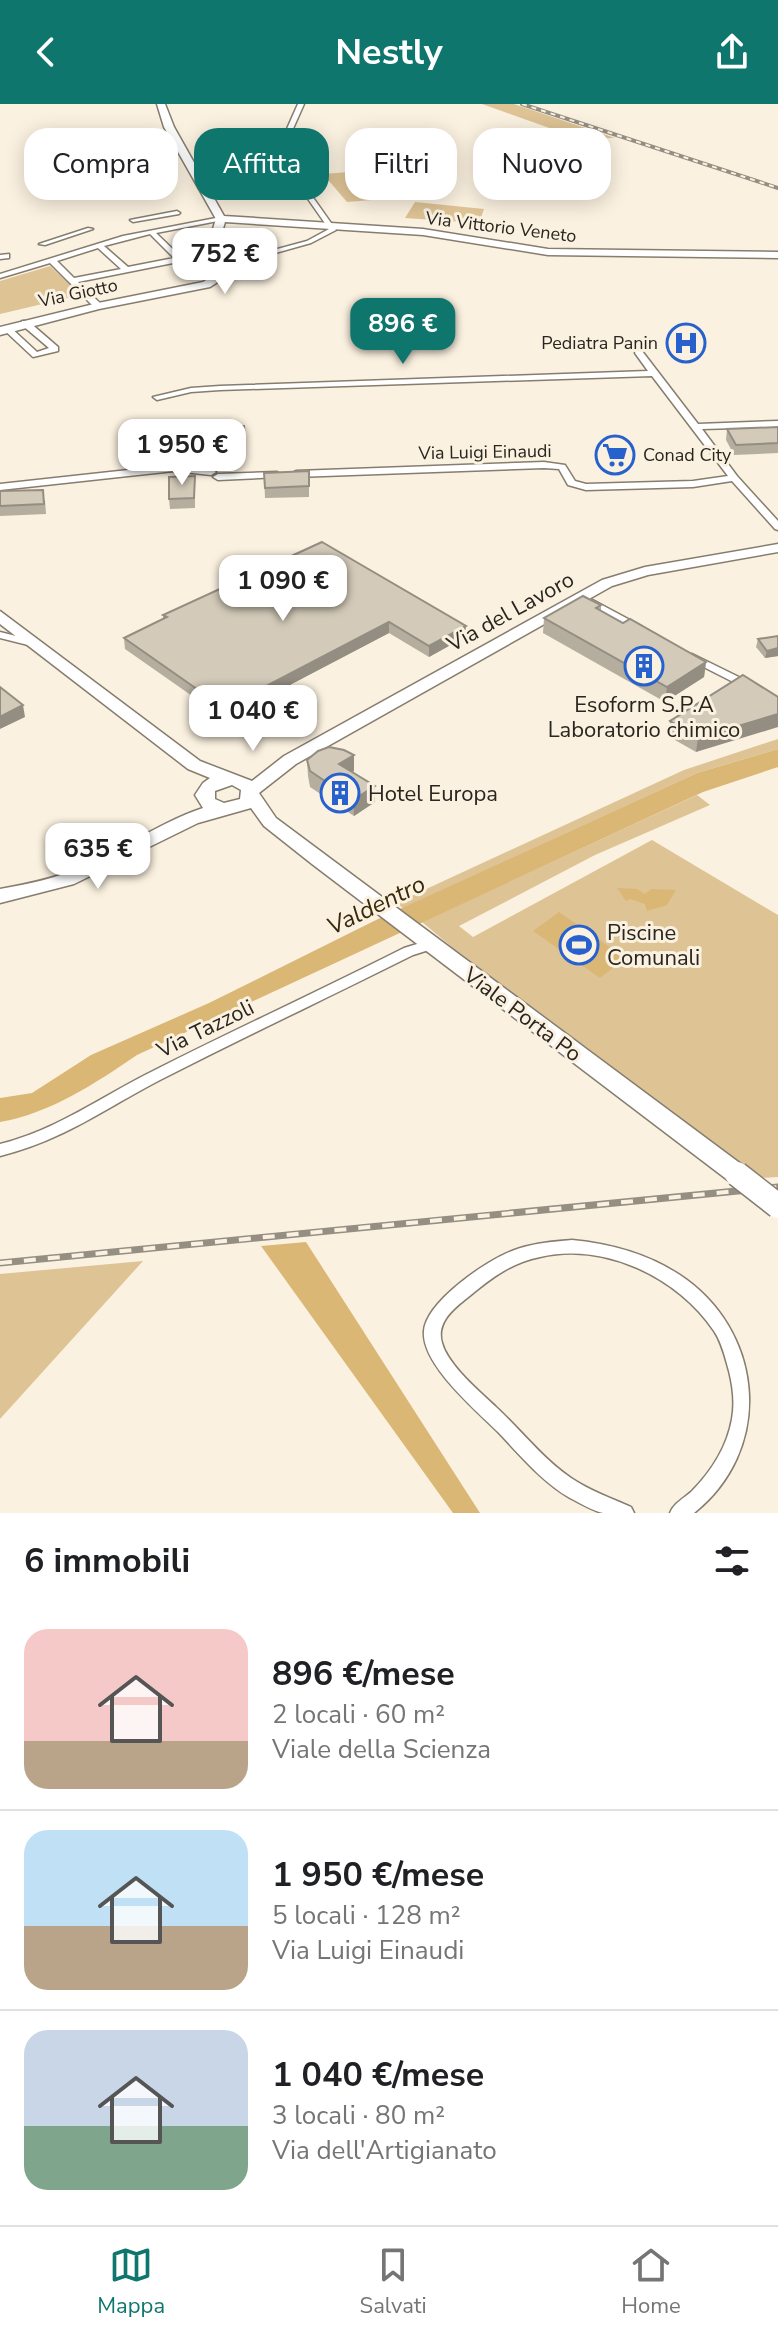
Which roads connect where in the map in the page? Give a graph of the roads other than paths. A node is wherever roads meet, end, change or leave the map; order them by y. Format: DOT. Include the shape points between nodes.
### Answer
graph roads {
  1 [pos="161,104"];
  2 [pos="301,104"];
  3 [pos="179,145"];
  4 [pos="177,213"];
  5 [pos="159,216"];
  6 [pos="133,220"];
  7 [pos="220,222"];
  8 [pos="333,227"];
  9 [pos="174,228"];
  10 [pos="90,229"];
  11 [pos="151,232"];
  12 [pos="65,237"];
  13 [pos="43,244"];
  14 [pos="98,244"];
  15 [pos="86,248"];
  16 [pos="200,255"];
  17 [pos="778,255"];
  18 [pos="51,259"];
  19 [pos="179,259"];
  20 [pos="235,265"];
  21 [pos="126,269"];
  22 [pos="1,275"];
  23 [pos="256,275"];
  24 [pos="72,281"];
  25 [pos="98,306"];
  26 [pos="25,323"];
  27 [pos="3,330"];
  28 [pos="639,353"];
  29 [pos="654,373"];
  30 [pos="157,397"];
  31 [pos="778,424"];
  32 [pos="695,427"];
  33 [pos="734,478"];
  34 [pos="0,487"];
  35 [pos="778,527"];
  36 [pos="778,548"];
  37 [pos="581,597"];
  38 [pos="0,616"];
  39 [pos="645,632"];
  40 [pos="0,635"];
  41 [pos="36,644"];
  42 [pos="684,652"];
  43 [pos="757,689"];
  44 [pos="283,764"];
  45 [pos="194,765"];
  46 [pos="231,779"];
  47 [pos="205,793"];
  48 [pos="251,793"];
  49 [pos="227,809"];
  50 [pos="270,822"];
  51 [pos="174,824"];
  52 [pos="0,896"];
  53 [pos="423,939"];
  54 [pos="0,1150"];
  55 [pos="778,1206"];
  56 [pos="625,1513"];
  57 [pos="679,1513"];
  1 -- 3 [label="main road"];
  2 -- 8 [label="street" via="281,149"];
  3 -- 7 [label="main road"];
  4 -- 5 [label="street"];
  5 -- 6 [label="street"];
  5 -- 9 [label="street"];
  7 -- 8 [label="main road, Via Vittorio Veneto"];
  7 -- 9 [label="street"];
  7 -- 20 [label="main road" via="217,232"];
  8 -- 17 [label="main road, Via Vittorio Veneto" via="450,235 525,250"];
  8 -- 20 [label="street" via="309,242"];
  9 -- 11 [label="street"];
  10 -- 12 [label="street"];
  11 -- 14 [label="street"];
  11 -- 19 [label="street"];
  12 -- 13 [label="street"];
  12 -- 15 [label="street"];
  14 -- 15 [label="street"];
  14 -- 21 [label="street"];
  15 -- 18 [label="street"];
  16 -- 19 [label="street"];
  18 -- 22 [label="street"];
  18 -- 24 [label="street"];
  19 -- 21 [label="street"];
  20 -- 23 [label="street"];
  20 -- 25 [label="main road, Via Giotto" via="206,285"];
  21 -- 24 [label="street"];
  24 -- 25 [label="street"];
  25 -- 26 [label="main road, Via Giotto"];
  26 -- 27 [label="main road, Via Giotto"];
  26 -- 27 [label="street, Via Giotto" via="55,349 36,355"];
  28 -- 29 [label="street"];
  29 -- 30 [label="street" via="220,388"];
  29 -- 32 [label="street"];
  31 -- 32 [label="street"];
  32 -- 33 [label="street"];
  33 -- 34 [label="street, Via Luigi Einaudi" via="586,487 571,483 559,466 544,465 214,474 164,469"];
  33 -- 35 [label="street"];
  36 -- 37 [label="main road, Via del Lavoro" via="645,571"];
  37 -- 39 [label="street"];
  37 -- 44 [label="main road, Via del Lavoro"];
  38 -- 41 [label="main road, Viale Porta Po"];
  40 -- 41 [label="street"];
  41 -- 45 [label="main road, Viale Porta Po"];
  42 -- 43 [label="street"];
  44 -- 46 [label="main road"];
  44 -- 48 [label="main road"];
  45 -- 46 [label="main road, Viale Porta Po"];
  45 -- 47 [label="main road, Viale Porta Po"];
  46 -- 47 [label="main road" via="217,781"];
  46 -- 48 [label="main road, Viale Porta Po" via="246,784"];
  47 -- 49 [label="main road, Viale Porta Po" via="207,803"];
  47 -- 51 [label="main road"];
  48 -- 49 [label="main road" via="241,806"];
  48 -- 50 [label="main road, Viale Porta Po"];
  49 -- 50 [label="main road, Viale Porta Po"];
  49 -- 51 [label="main road"];
  50 -- 53 [label="main road, Viale Porta Po"];
  51 -- 52 [label="main road" via="74,879"];
  53 -- 54 [label="street, Via Tazzoli" via="409,951 152,1078 76,1124"];
  53 -- 55 [label="main road, Viale Porta Po, bridge"];
  56 -- 57 [label="street" via="562,1483 462,1386 438,1353 432,1331 439,1315 491,1269 516,1256 557,1247 598,1250 639,1262 673,1278 721,1327 741,1388 741,1419 713,1480"];
}
